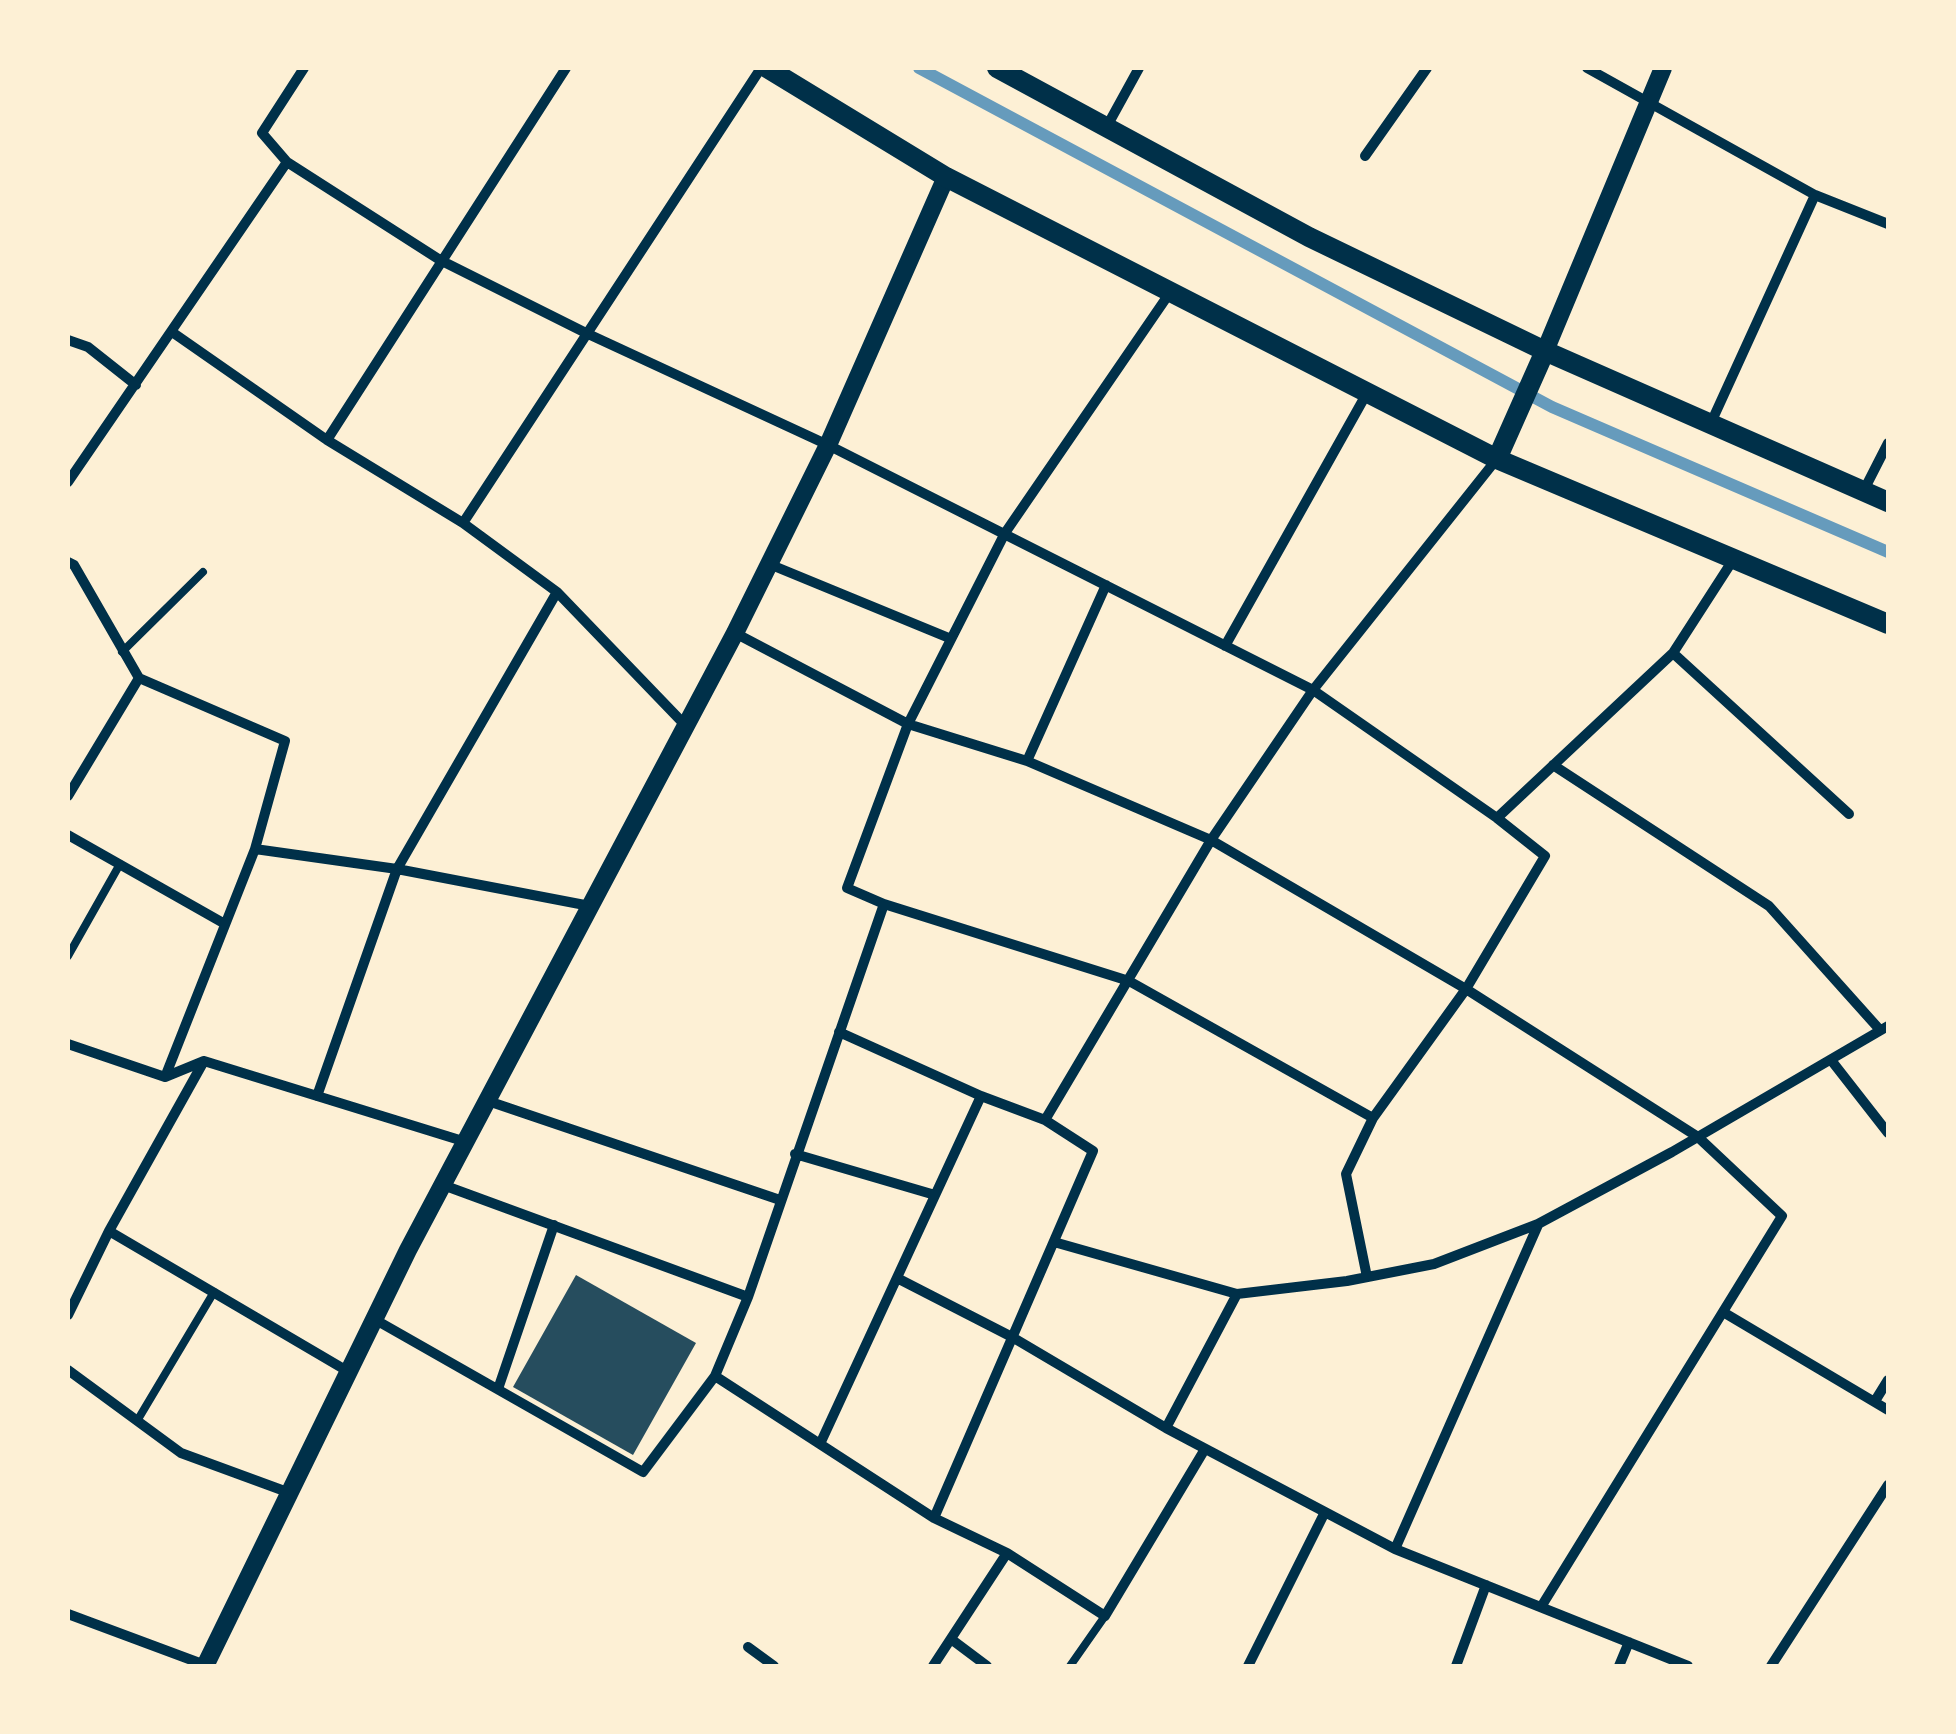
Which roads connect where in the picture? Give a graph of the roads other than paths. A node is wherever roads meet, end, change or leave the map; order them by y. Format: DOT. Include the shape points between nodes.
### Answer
graph roads {
  1 [pos="304,68"];
  2 [pos="566,68"];
  3 [pos="764,68"];
  4 [pos="997,68"];
  5 [pos="1139,68"];
  6 [pos="1427,68"];
  7 [pos="1587,68"];
  8 [pos="1663,68"];
  9 [pos="1027,75"];
  10 [pos="1648,103"];
  11 [pos="1106,129"];
  12 [pos="1365,156"];
  13 [pos="286,162"];
  14 [pos="946,177"];
  15 [pos="1814,194"];
  16 [pos="1888,224"];
  17 [pos="440,260"];
  18 [pos="1172,290"];
  19 [pos="172,332"];
  20 [pos="586,332"];
  21 [pos="68,340"];
  22 [pos="1545,351"];
  23 [pos="136,384"];
  24 [pos="1367,393"];
  25 [pos="1710,425"];
  26 [pos="328,440"];
  27 [pos="1888,443"];
  28 [pos="828,445"];
  29 [pos="1497,459"];
  30 [pos="68,482"];
  31 [pos="1864,490"];
  32 [pos="1888,502"];
  33 [pos="463,523"];
  34 [pos="1005,533"];
  35 [pos="1733,560"];
  36 [pos="68,562"];
  37 [pos="769,564"];
  38 [pos="203,572"];
  39 [pos="1106,585"];
  40 [pos="557,592"];
  41 [pos="1888,624"];
  42 [pos="735,634"];
  43 [pos="950,638"];
  44 [pos="1225,646"];
  45 [pos="122,652"];
  46 [pos="1673,653"];
  47 [pos="139,678"];
  48 [pos="1313,690"];
  49 [pos="908,724"];
  50 [pos="686,726"];
  51 [pos="1026,761"];
  52 [pos="1553,765"];
  53 [pos="68,796"];
  54 [pos="1848,814"];
  55 [pos="1497,818"];
  56 [pos="68,834"];
  57 [pos="1211,840"];
  58 [pos="255,848"];
  59 [pos="120,864"];
  60 [pos="397,869"];
  61 [pos="884,904"];
  62 [pos="590,906"];
  63 [pos="225,924"];
  64 [pos="68,956"];
  65 [pos="1129,981"];
  66 [pos="1466,989"];
  67 [pos="1884,1028"];
  68 [pos="839,1032"];
  69 [pos="68,1044"];
  70 [pos="204,1060"];
  71 [pos="1831,1060"];
  72 [pos="165,1077"];
  73 [pos="318,1096"];
  74 [pos="981,1096"];
  75 [pos="488,1100"];
  76 [pos="1373,1118"];
  77 [pos="1045,1120"];
  78 [pos="1888,1133"];
  79 [pos="1698,1137"];
  80 [pos="466,1142"];
  81 [pos="795,1154"];
  82 [pos="443,1184"];
  83 [pos="935,1195"];
  84 [pos="780,1200"];
  85 [pos="1538,1224"];
  86 [pos="554,1225"];
  87 [pos="109,1230"];
  88 [pos="1054,1242"];
  89 [pos="1367,1277"];
  90 [pos="897,1278"];
  91 [pos="214,1292"];
  92 [pos="1238,1294"];
  93 [pos="748,1298"];
  94 [pos="1723,1312"];
  95 [pos="68,1315"];
  96 [pos="374,1319"];
  97 [pos="1012,1337"];
  98 [pos="68,1370"];
  99 [pos="349,1372"];
  100 [pos="714,1376"];
  101 [pos="1888,1380"];
  102 [pos="498,1389"];
  103 [pos="1875,1401"];
  104 [pos="1888,1410"];
  105 [pos="137,1421"];
  106 [pos="1166,1428"];
  107 [pos="820,1444"];
  108 [pos="1204,1448"];
  109 [pos="1888,1485"];
  110 [pos="290,1493"];
  111 [pos="1324,1512"];
  112 [pos="934,1518"];
  113 [pos="1394,1548"];
  114 [pos="1007,1552"];
  115 [pos="1486,1585"];
  116 [pos="1540,1607"];
  117 [pos="68,1614"];
  118 [pos="1105,1616"];
  119 [pos="952,1638"];
  120 [pos="1628,1642"];
  121 [pos="748,1647"];
  122 [pos="205,1666"];
  123 [pos="774,1666"];
  124 [pos="934,1666"];
  125 [pos="987,1666"];
  126 [pos="1070,1666"];
  127 [pos="1248,1666"];
  128 [pos="1456,1666"];
  129 [pos="1619,1666"];
  130 [pos="1688,1666"];
  131 [pos="1771,1666"];
  1 -- 13 [label="street" via="262,133"];
  2 -- 17 [label="street"];
  3 -- 14 [label="main road"];
  3 -- 20 [label="street"];
  4 -- 9 [label="main road"];
  5 -- 11 [label="street"];
  6 -- 12 [label="street"];
  7 -- 10 [label="street"];
  8 -- 10 [label="street"];
  9 -- 11 [label="main road"];
  10 -- 15 [label="street"];
  10 -- 22 [label="street"];
  11 -- 22 [label="main road"];
  13 -- 17 [label="street"];
  13 -- 19 [label="street"];
  14 -- 18 [label="main road"];
  14 -- 28 [label="street"];
  15 -- 16 [label="street"];
  15 -- 25 [label="street"];
  17 -- 20 [label="street"];
  17 -- 26 [label="street"];
  18 -- 24 [label="main road"];
  18 -- 34 [label="street"];
  19 -- 23 [label="street"];
  19 -- 26 [label="street"];
  20 -- 28 [label="street"];
  20 -- 33 [label="street"];
  21 -- 23 [label="street"];
  22 -- 25 [label="main road"];
  22 -- 29 [label="main road"];
  23 -- 30 [label="street"];
  24 -- 29 [label="main road"];
  24 -- 44 [label="street"];
  25 -- 31 [label="main road"];
  26 -- 33 [label="street"];
  27 -- 31 [label="street"];
  28 -- 34 [label="street"];
  28 -- 37 [label="street"];
  29 -- 35 [label="main road"];
  29 -- 48 [label="street"];
  31 -- 32 [label="main road"];
  33 -- 40 [label="street"];
  34 -- 39 [label="street"];
  34 -- 43 [label="street"];
  35 -- 41 [label="main road"];
  35 -- 46 [label="street"];
  36 -- 45 [label="street"];
  37 -- 42 [label="street"];
  37 -- 43 [label="street"];
  38 -- 45 [label="lane"];
  39 -- 44 [label="street"];
  39 -- 51 [label="street"];
  40 -- 50 [label="street"];
  40 -- 60 [label="street"];
  42 -- 49 [label="street"];
  42 -- 50 [label="street"];
  43 -- 49 [label="street"];
  44 -- 48 [label="street"];
  45 -- 47 [label="street"];
  46 -- 52 [label="street"];
  46 -- 54 [label="street"];
  47 -- 53 [label="street"];
  47 -- 58 [label="street" via="285,741"];
  48 -- 55 [label="street"];
  48 -- 57 [label="street"];
  49 -- 51 [label="street"];
  49 -- 61 [label="street" via="848,888"];
  50 -- 62 [label="street"];
  51 -- 57 [label="street"];
  52 -- 55 [label="street"];
  52 -- 67 [label="street" via="1768,906"];
  55 -- 66 [label="street" via="1545,856"];
  56 -- 59 [label="street"];
  57 -- 65 [label="street"];
  57 -- 66 [label="street"];
  58 -- 60 [label="street"];
  58 -- 63 [label="street"];
  59 -- 63 [label="street"];
  59 -- 64 [label="lane"];
  60 -- 62 [label="street"];
  60 -- 73 [label="street"];
  61 -- 65 [label="street"];
  61 -- 68 [label="street"];
  62 -- 75 [label="street"];
  63 -- 72 [label="street"];
  65 -- 76 [label="street"];
  65 -- 77 [label="street"];
  66 -- 76 [label="street"];
  66 -- 79 [label="street"];
  67 -- 71 [label="street"];
  68 -- 74 [label="street"];
  68 -- 81 [label="street"];
  69 -- 72 [label="street"];
  70 -- 72 [label="street"];
  70 -- 73 [label="street"];
  70 -- 87 [label="street"];
  71 -- 78 [label="street"];
  71 -- 79 [label="street"];
  73 -- 80 [label="street"];
  74 -- 77 [label="street"];
  74 -- 83 [label="street"];
  75 -- 80 [label="street"];
  75 -- 84 [label="street"];
  76 -- 89 [label="street" via="1346,1174"];
  77 -- 88 [label="street" via="1094,1151"];
  79 -- 85 [label="street"];
  79 -- 94 [label="street" via="1782,1216"];
  80 -- 82 [label="street"];
  81 -- 83 [label="street"];
  81 -- 84 [label="street"];
  82 -- 86 [label="street"];
  82 -- 96 [label="street"];
  83 -- 90 [label="street"];
  84 -- 93 [label="street"];
  85 -- 89 [label="street" via="1434,1264"];
  85 -- 113 [label="street"];
  86 -- 93 [label="street"];
  86 -- 102 [label="street"];
  87 -- 91 [label="street"];
  87 -- 95 [label="street"];
  88 -- 92 [label="street"];
  88 -- 97 [label="street"];
  89 -- 92 [label="street"];
  90 -- 97 [label="street"];
  90 -- 107 [label="street"];
  91 -- 99 [label="street"];
  91 -- 105 [label="lane"];
  92 -- 106 [label="street"];
  93 -- 100 [label="street"];
  94 -- 103 [label="street"];
  94 -- 116 [label="street"];
  96 -- 99 [label="street"];
  96 -- 102 [label="street"];
  97 -- 106 [label="street"];
  97 -- 112 [label="street"];
  98 -- 105 [label="street"];
  99 -- 110 [label="street"];
  100 -- 102 [label="street" via="643,1472"];
  100 -- 107 [label="street"];
  101 -- 103 [label="street"];
  103 -- 104 [label="street"];
  105 -- 110 [label="street" via="181,1453"];
  106 -- 108 [label="street"];
  107 -- 112 [label="street"];
  108 -- 111 [label="street"];
  108 -- 118 [label="street"];
  109 -- 131 [label="street"];
  110 -- 122 [label="street"];
  111 -- 113 [label="street"];
  111 -- 127 [label="street"];
  112 -- 114 [label="street"];
  113 -- 115 [label="street"];
  114 -- 118 [label="street"];
  114 -- 119 [label="street"];
  115 -- 116 [label="street"];
  115 -- 128 [label="street"];
  116 -- 120 [label="street"];
  117 -- 122 [label="street"];
  118 -- 126 [label="lane"];
  119 -- 124 [label="street"];
  119 -- 125 [label="street"];
  120 -- 129 [label="street"];
  120 -- 130 [label="street"];
  121 -- 123 [label="street"];
}
